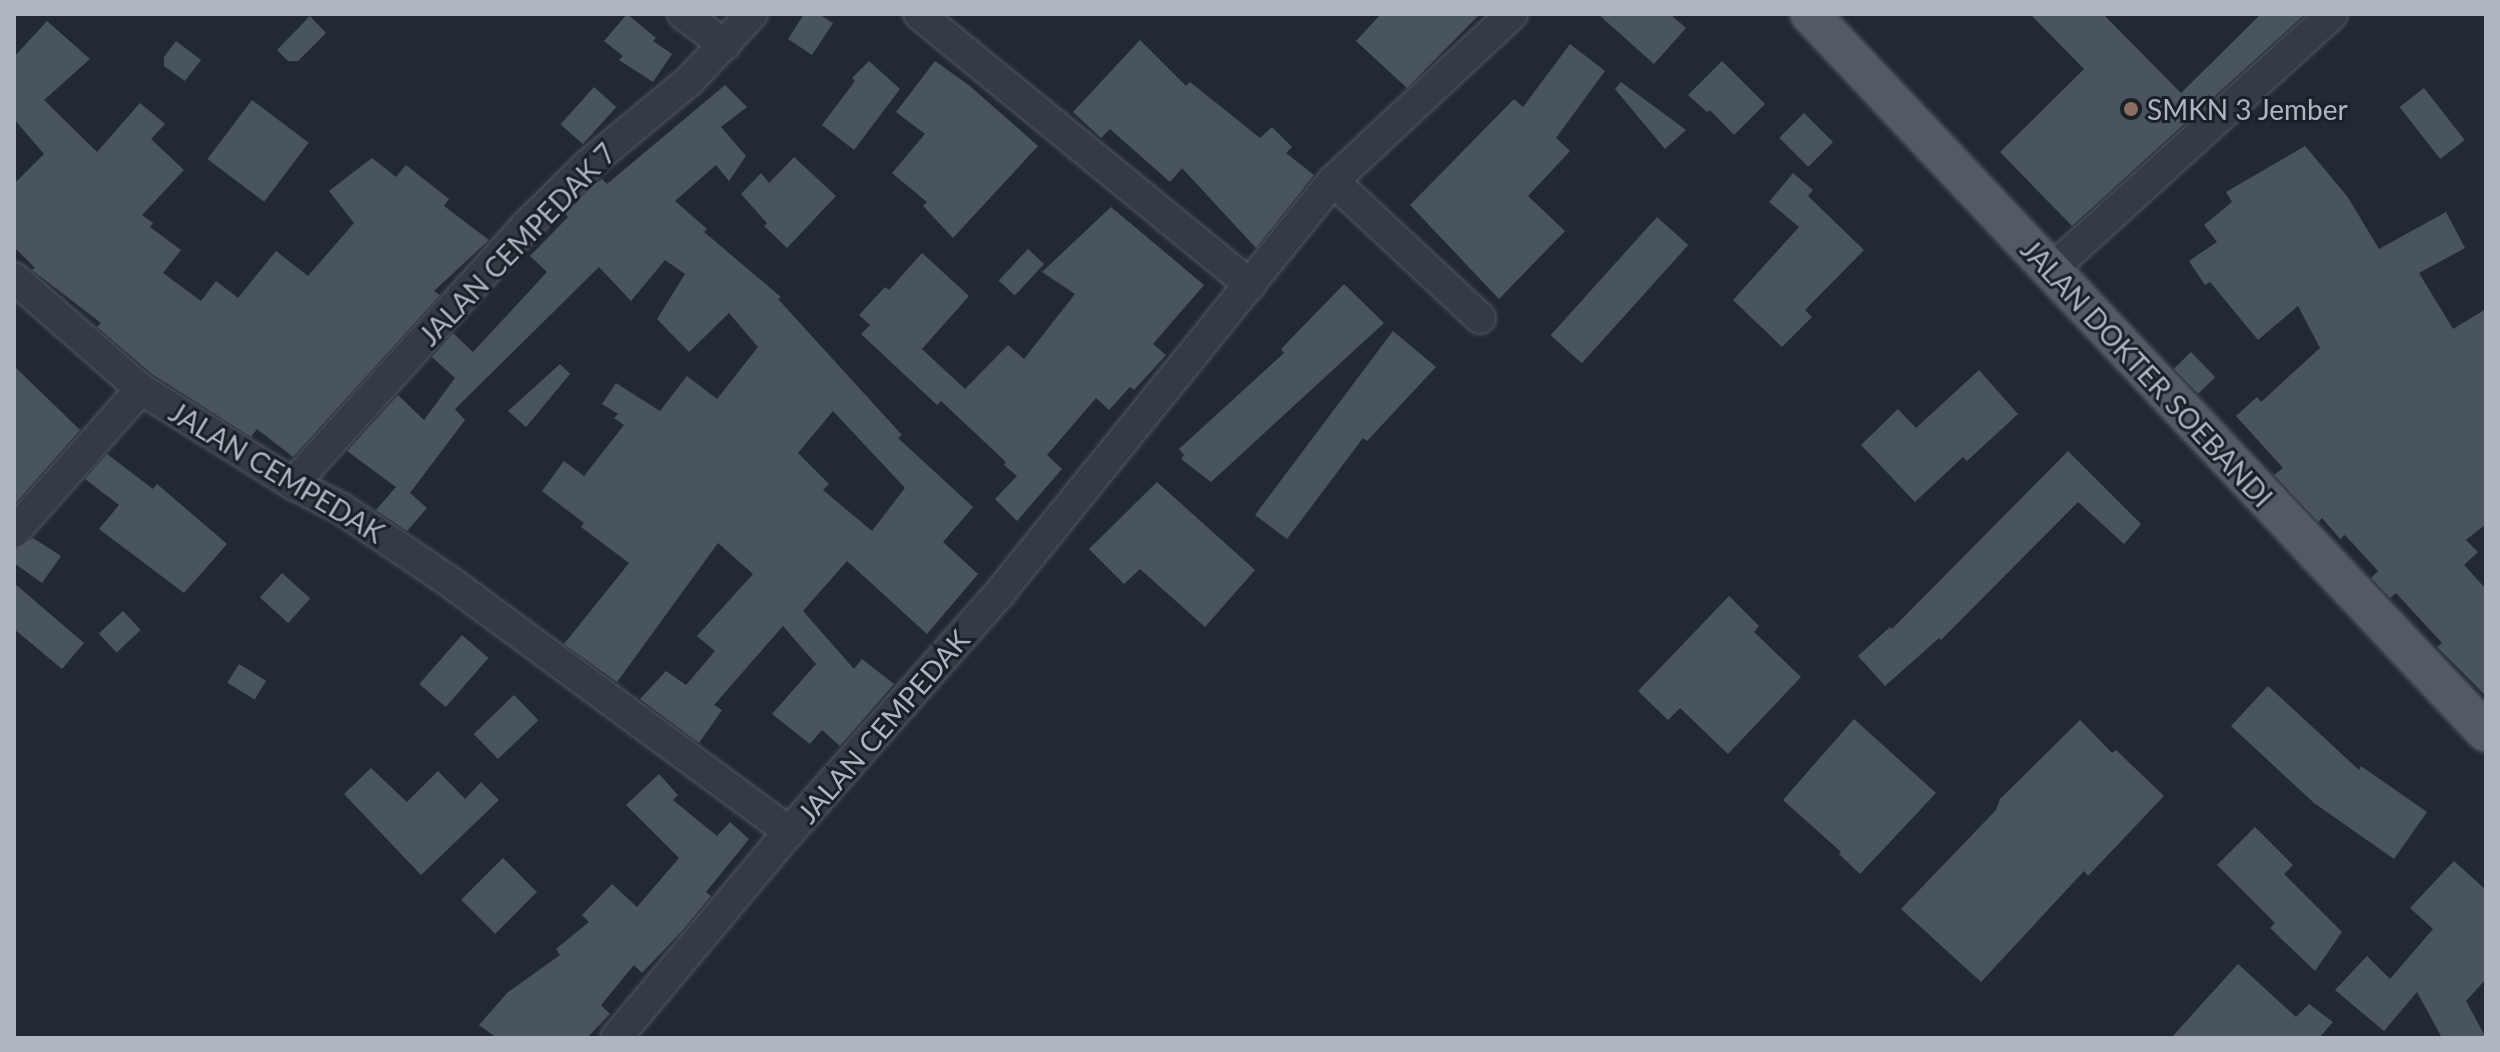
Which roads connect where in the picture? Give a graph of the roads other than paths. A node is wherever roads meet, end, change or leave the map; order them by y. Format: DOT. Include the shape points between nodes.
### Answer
graph roads {
  1 [pos="683,14"];
  2 [pos="752,14"];
  3 [pos="919,14"];
  4 [pos="1512,14"];
  5 [pos="1810,14"];
  6 [pos="2332,14"];
  7 [pos="725,45"];
  8 [pos="1333,181"];
  9 [pos="2051,270"];
  10 [pos="14,278"];
  11 [pos="1250,285"];
  12 [pos="1480,318"];
  13 [pos="141,389"];
  14 [pos="293,484"];
  15 [pos="14,532"];
  16 [pos="2486,732"];
  17 [pos="789,832"];
  18 [pos="616,1038"];
  1 -- 7 [label="street"];
  2 -- 7 [label="street, JALAN CEMPEDAK 7"];
  3 -- 11 [label="street"];
  4 -- 8 [label="street, JALAN CEMPEDAK"];
  5 -- 9 [label="main road, JALAN DOKTER SOEBANDI"];
  6 -- 9 [label="street"];
  7 -- 14 [label="street, JALAN CEMPEDAK 7" via="536,216"];
  8 -- 11 [label="street, JALAN CEMPEDAK"];
  8 -- 12 [label="street"];
  9 -- 16 [label="main road, JALAN DOKTER SOEBANDI"];
  10 -- 13 [label="street, JALAN CEMPEDAK"];
  11 -- 17 [label="street, JALAN CEMPEDAK" via="1002,590"];
  13 -- 14 [label="street, JALAN CEMPEDAK"];
  13 -- 15 [label="street"];
  14 -- 17 [label="street, JALAN CEMPEDAK" via="342,509 453,584"];
  17 -- 18 [label="street"];
}
